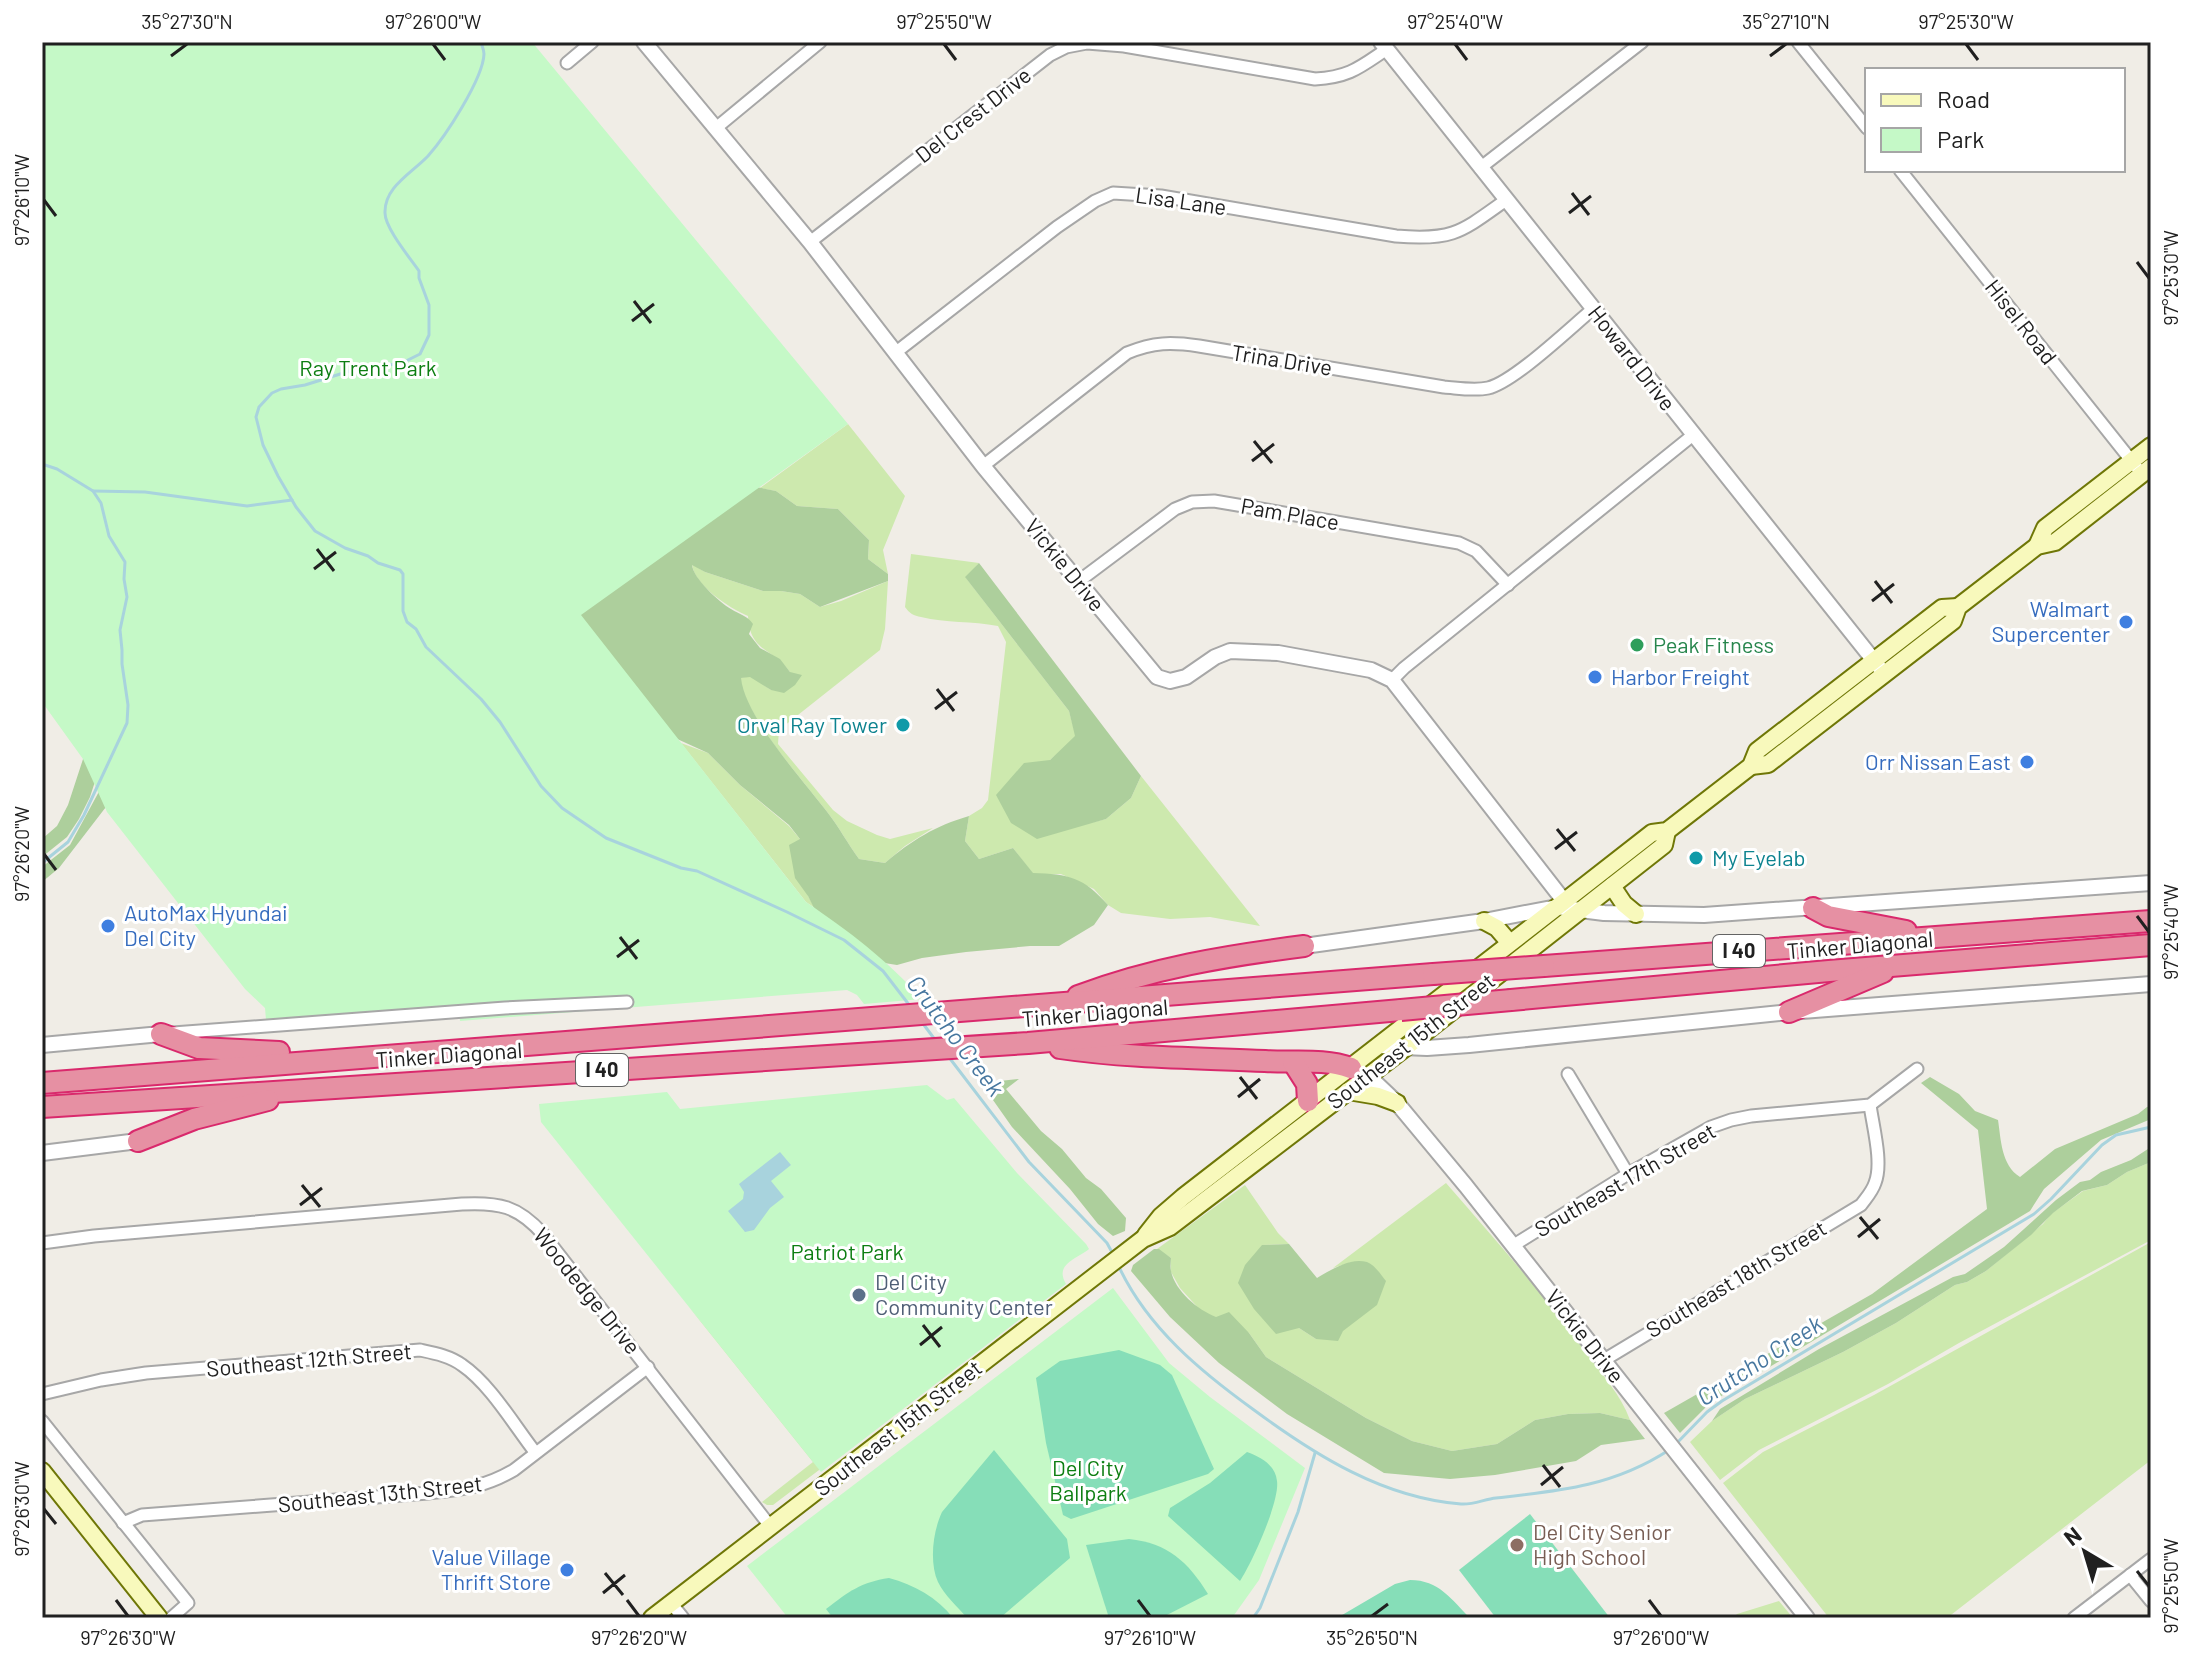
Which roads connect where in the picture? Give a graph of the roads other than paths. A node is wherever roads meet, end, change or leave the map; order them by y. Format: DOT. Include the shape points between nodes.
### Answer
graph roads {
  1 [pos="592,42"];
  2 [pos="644,42"];
  3 [pos="820,42"];
  4 [pos="1642,42"];
  5 [pos="1798,42"];
  6 [pos="1384,46"];
  7 [pos="567,63"];
  8 [pos="1865,126"];
  9 [pos="716,128"];
  10 [pos="1480,168"];
  11 [pos="1902,172"];
  12 [pos="1506,200"];
  13 [pos="810,242"];
  14 [pos="1593,309"];
  15 [pos="895,353"];
  16 [pos="1693,435"];
  17 [pos="2151,446"];
  18 [pos="983,466"];
  19 [pos="2141,468"];
  20 [pos="1079,581"];
  21 [pos="1508,585"];
  22 [pos="1880,667"];
  23 [pos="1392,680"];
  24 [pos="1667,831"];
  25 [pos="2151,883"];
  26 [pos="1612,886"];
  27 [pos="1560,904"];
  28 [pos="1813,908"];
  29 [pos="1580,910"];
  30 [pos="1636,914"];
  31 [pos="1484,921"];
  32 [pos="2151,921"];
  33 [pos="1934,937"];
  34 [pos="1509,942"];
  35 [pos="2151,945"];
  36 [pos="1304,946"];
  37 [pos="1897,966"];
  38 [pos="2151,984"];
  39 [pos="627,1002"];
  40 [pos="1055,1004"];
  41 [pos="1789,1012"];
  42 [pos="161,1034"];
  43 [pos="1028,1043"];
  44 [pos="42,1045"];
  45 [pos="1379,1046"];
  46 [pos="1405,1048"];
  47 [pos="363,1056"];
  48 [pos="1293,1062"];
  49 [pos="1917,1069"];
  50 [pos="1359,1072"];
  51 [pos="1568,1074"];
  52 [pos="42,1083"];
  53 [pos="311,1088"];
  54 [pos="1348,1091"];
  55 [pos="1308,1101"];
  56 [pos="1397,1103"];
  57 [pos="1870,1105"];
  58 [pos="42,1107"];
  59 [pos="138,1141"];
  60 [pos="42,1153"];
  61 [pos="1249,1156"];
  62 [pos="1628,1174"];
  63 [pos="42,1243"];
  64 [pos="1514,1245"];
  65 [pos="1604,1360"];
  66 [pos="648,1367"];
  67 [pos="42,1394"];
  68 [pos="42,1421"];
  69 [pos="535,1452"];
  70 [pos="42,1471"];
  71 [pos="123,1523"];
  72 [pos="770,1526"];
  73 [pos="2151,1559"];
  74 [pos="2130,1575"];
  75 [pos="2151,1601"];
  76 [pos="671,1603"];
  77 [pos="159,1618"];
  78 [pos="171,1618"];
  79 [pos="652,1618"];
  80 [pos="683,1618"];
  81 [pos="1807,1618"];
  82 [pos="2074,1618"];
  1 -- 7 [label="street"];
  2 -- 9 [label="street, Vickie Drive"];
  3 -- 9 [label="street"];
  4 -- 10 [label="street"];
  5 -- 8 [label="street"];
  6 -- 10 [label="street, Howard Drive"];
  6 -- 13 [label="street, Del Crest Drive" via="1355,71 1315,79 1124,46 1066,47"];
  9 -- 13 [label="street, Vickie Drive"];
  10 -- 12 [label="street, Howard Drive"];
  11 -- 19 [label="street, Hisel Road"];
  12 -- 14 [label="street, Howard Drive"];
  12 -- 15 [label="street, Lisa Lane" via="1464,230 1423,238 1113,193 1057,227"];
  13 -- 15 [label="street, Vickie Drive"];
  14 -- 16 [label="street, Howard Drive"];
  14 -- 18 [label="street, Trina Drive" via="1489,388 1444,387 1169,342 1145,345 1127,353"];
  15 -- 18 [label="street, Vickie Drive"];
  16 -- 21 [label="street"];
  16 -- 22 [label="street, Howard Drive"];
  17 -- 19 [label="main road, Southeast 15th Street"];
  18 -- 20 [label="street, Vickie Drive"];
  19 -- 22 [label="main road, Southeast 15th Street" via="2055,542 2037,546 1958,607 1942,608"];
  20 -- 21 [label="street, Pam Place" via="1175,509 1214,501 1459,543 1476,551"];
  20 -- 23 [label="street, Vickie Drive" via="1157,677 1186,677 1230,651 1278,653 1371,670"];
  21 -- 23 [label="street"];
  22 -- 24 [label="main road, Southeast 15th Street" via="1768,764 1751,766"];
  23 -- 27 [label="street"];
  24 -- 26 [label="main road, Southeast 15th Street" via="1664,845"];
  24 -- 27 [label="main road, Southeast 15th Street" via="1652,833"];
  25 -- 28 [label="street, Tinker Diagonal"];
  26 -- 29 [label="main road, Southeast 15th Street"];
  26 -- 30 [label="main road"];
  27 -- 29 [label="street, Tinker Diagonal"];
  27 -- 31 [label="street, Tinker Diagonal"];
  27 -- 34 [label="main road, Southeast 15th Street"];
  28 -- 30 [label="street, Tinker Diagonal"];
  28 -- 33 [label="highway" via="1828,916"];
  29 -- 30 [label="street, Tinker Diagonal"];
  29 -- 46 [label="main road, Southeast 15th Street"];
  31 -- 34 [label="main road"];
  31 -- 36 [label="street, Tinker Diagonal"];
  32 -- 33 [label="highway, Tinker Diagonal / I 40"];
  33 -- 40 [label="highway, Tinker Diagonal / I 40, bridge"];
  34 -- 45 [label="main road, Southeast 15th Street"];
  35 -- 37 [label="highway, Tinker Diagonal / I 40"];
  36 -- 40 [label="highway" via="1175,966"];
  37 -- 41 [label="highway"];
  37 -- 43 [label="highway, Tinker Diagonal / I 40, bridge"];
  38 -- 41 [label="street"];
  39 -- 42 [label="street, Tinker Diagonal"];
  40 -- 47 [label="highway, Tinker Diagonal / I 40"];
  41 -- 46 [label="street"];
  42 -- 44 [label="street, Tinker Diagonal"];
  42 -- 47 [label="highway" via="205,1049"];
  43 -- 48 [label="highway" via="1100,1054"];
  43 -- 53 [label="highway, Tinker Diagonal / I 40"];
  45 -- 46 [label="street"];
  45 -- 50 [label="main road, Southeast 15th Street"];
  46 -- 50 [label="main road, Southeast 15th Street"];
  47 -- 52 [label="highway, Tinker Diagonal / I 40"];
  48 -- 50 [label="highway" via="1332,1062"];
  48 -- 55 [label="highway" via="1307,1084"];
  49 -- 57 [label="street"];
  50 -- 54 [label="main road, Southeast 15th Street"];
  50 -- 55 [label="main road, Southeast 15th Street"];
  50 -- 56 [label="street, Vickie Drive"];
  51 -- 62 [label="street"];
  53 -- 58 [label="highway, Tinker Diagonal / I 40"];
  53 -- 59 [label="highway" via="194,1119"];
  54 -- 56 [label="main road"];
  54 -- 61 [label="main road, Southeast 15th Street"];
  55 -- 61 [label="main road, Southeast 15th Street"];
  56 -- 64 [label="street, Vickie Drive"];
  57 -- 62 [label="street, Southeast 17th Street" via="1731,1120"];
  57 -- 65 [label="street, Southeast 18th Street" via="1878,1169 1876,1183 1861,1205"];
  59 -- 60 [label="street"];
  61 -- 72 [label="main road, Southeast 15th Street" via="1188,1204 1170,1227 1143,1239"];
  62 -- 64 [label="street, Southeast 17th Street"];
  63 -- 66 [label="street, Woodedge Drive" via="486,1202 528,1217"];
  64 -- 65 [label="street, Vickie Drive"];
  65 -- 81 [label="street, Vickie Drive"];
  66 -- 69 [label="street, Southeast 13th Street"];
  66 -- 72 [label="street, Woodedge Drive"];
  67 -- 69 [label="street, Southeast 12th Street" via="146,1373 420,1350 461,1364"];
  68 -- 71 [label="street"];
  69 -- 71 [label="street, Southeast 13th Street" via="493,1482 471,1488 142,1515"];
  70 -- 77 [label="main road"];
  71 -- 78 [label="street" via="188,1603"];
  72 -- 76 [label="main road, Southeast 15th Street"];
  73 -- 74 [label="street"];
  74 -- 75 [label="street"];
  74 -- 82 [label="street"];
  76 -- 79 [label="main road, Southeast 15th Street"];
  76 -- 80 [label="street"];
}
